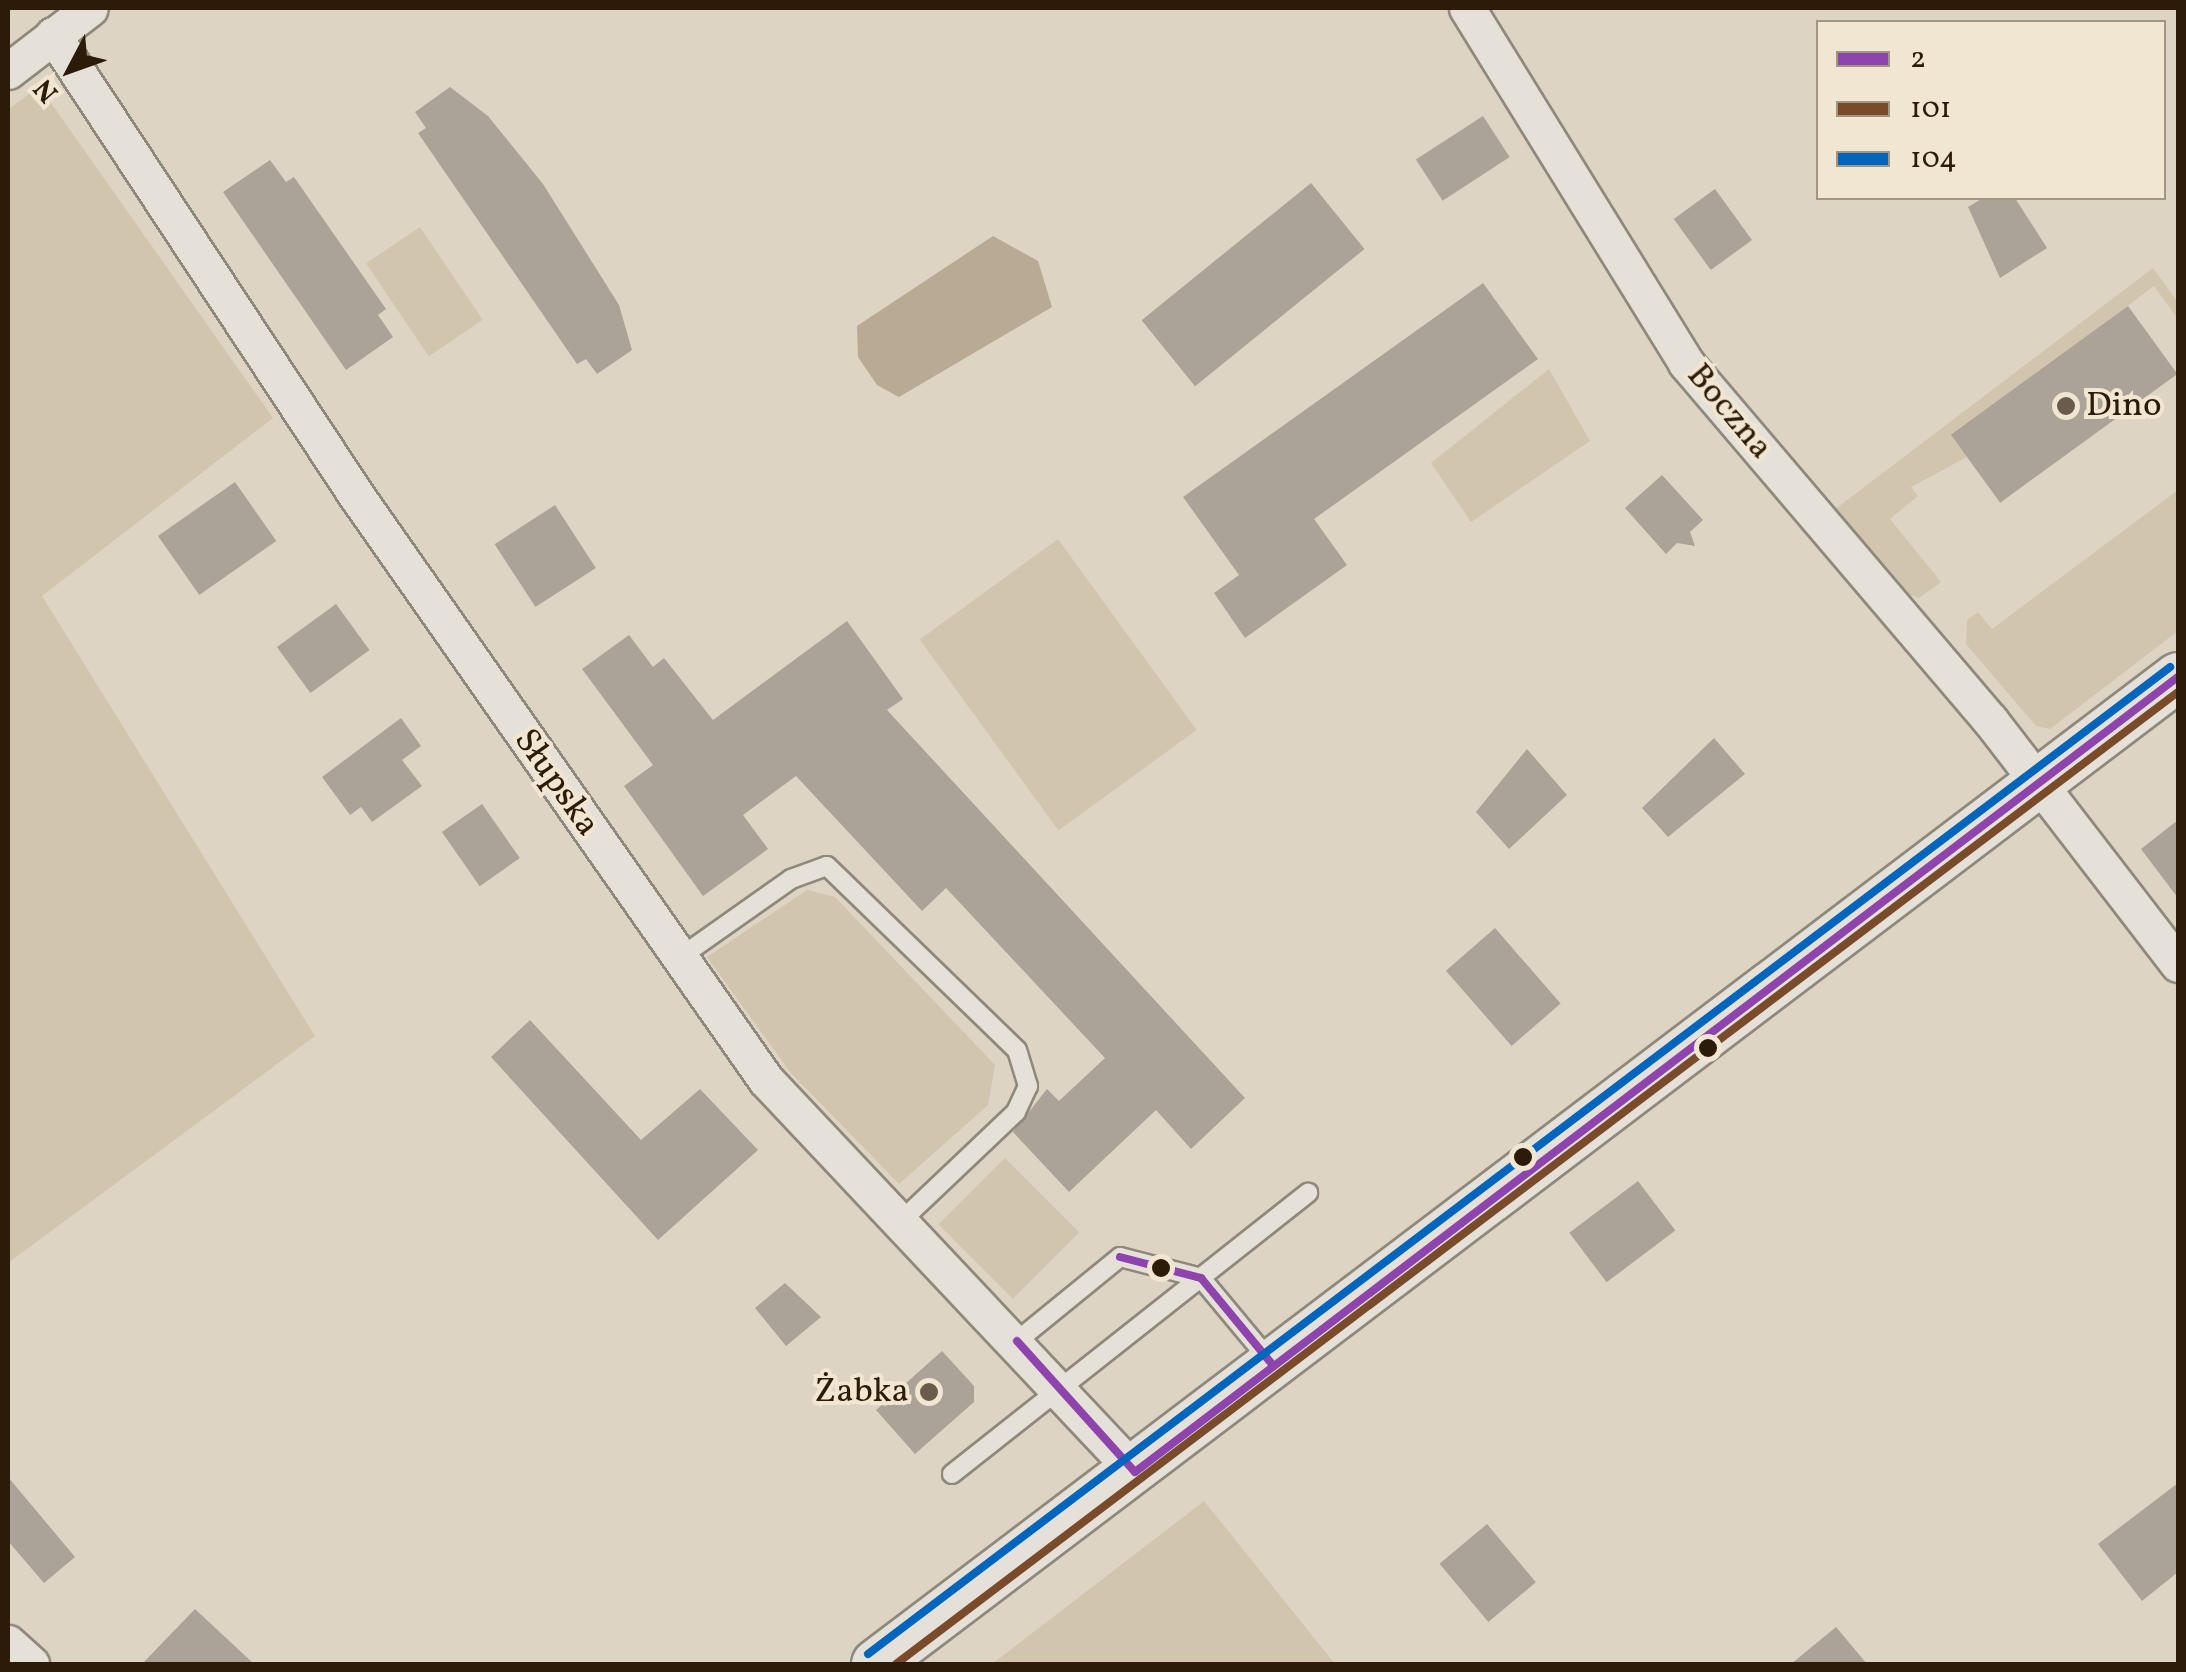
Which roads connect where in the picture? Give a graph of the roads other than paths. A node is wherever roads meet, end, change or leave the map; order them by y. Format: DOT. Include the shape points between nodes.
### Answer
graph roads {
  1 [pos="90,8"];
  2 [pos="1467,8"];
  3 [pos="53,35"];
  4 [pos="8,71"];
  5 [pos="2178,677"];
  6 [pos="2040,782"];
  7 [pos="680,958"];
  8 [pos="2178,964"];
  9 [pos="1308,1193"];
  10 [pos="900,1221"];
  11 [pos="1200,1278"];
  12 [pos="1016,1341"];
  13 [pos="1272,1363"];
  14 [pos="1059,1387"];
  15 [pos="1134,1472"];
  16 [pos="952,1474"];
  17 [pos="8,1643"];
  18 [pos="31,1664"];
  19 [pos="876,1664"];
  1 -- 3 [label="street"];
  2 -- 6 [label="street, Boczna" via="1686,363"];
  3 -- 4 [label="street"];
  3 -- 7 [label="street, Słupska" via="356,495"];
  5 -- 6 [label="main road"];
  6 -- 8 [label="street, Boczna" via="2052,811"];
  6 -- 13 [label="main road"];
  7 -- 10 [label="street, Słupska" via="766,1080"];
  7 -- 10 [label="lane" via="791,879 828,866 1016,1050 1028,1086 1016,1112"];
  9 -- 11 [label="lane"];
  10 -- 12 [label="street, Słupska"];
  11 -- 12 [label="lane" via="1120,1257"];
  11 -- 13 [label="lane"];
  11 -- 14 [label="lane"];
  12 -- 14 [label="street, Słupska"];
  13 -- 15 [label="main road"];
  14 -- 15 [label="street, Słupska"];
  14 -- 16 [label="lane"];
  15 -- 19 [label="main road"];
  17 -- 18 [label="street"];
}
